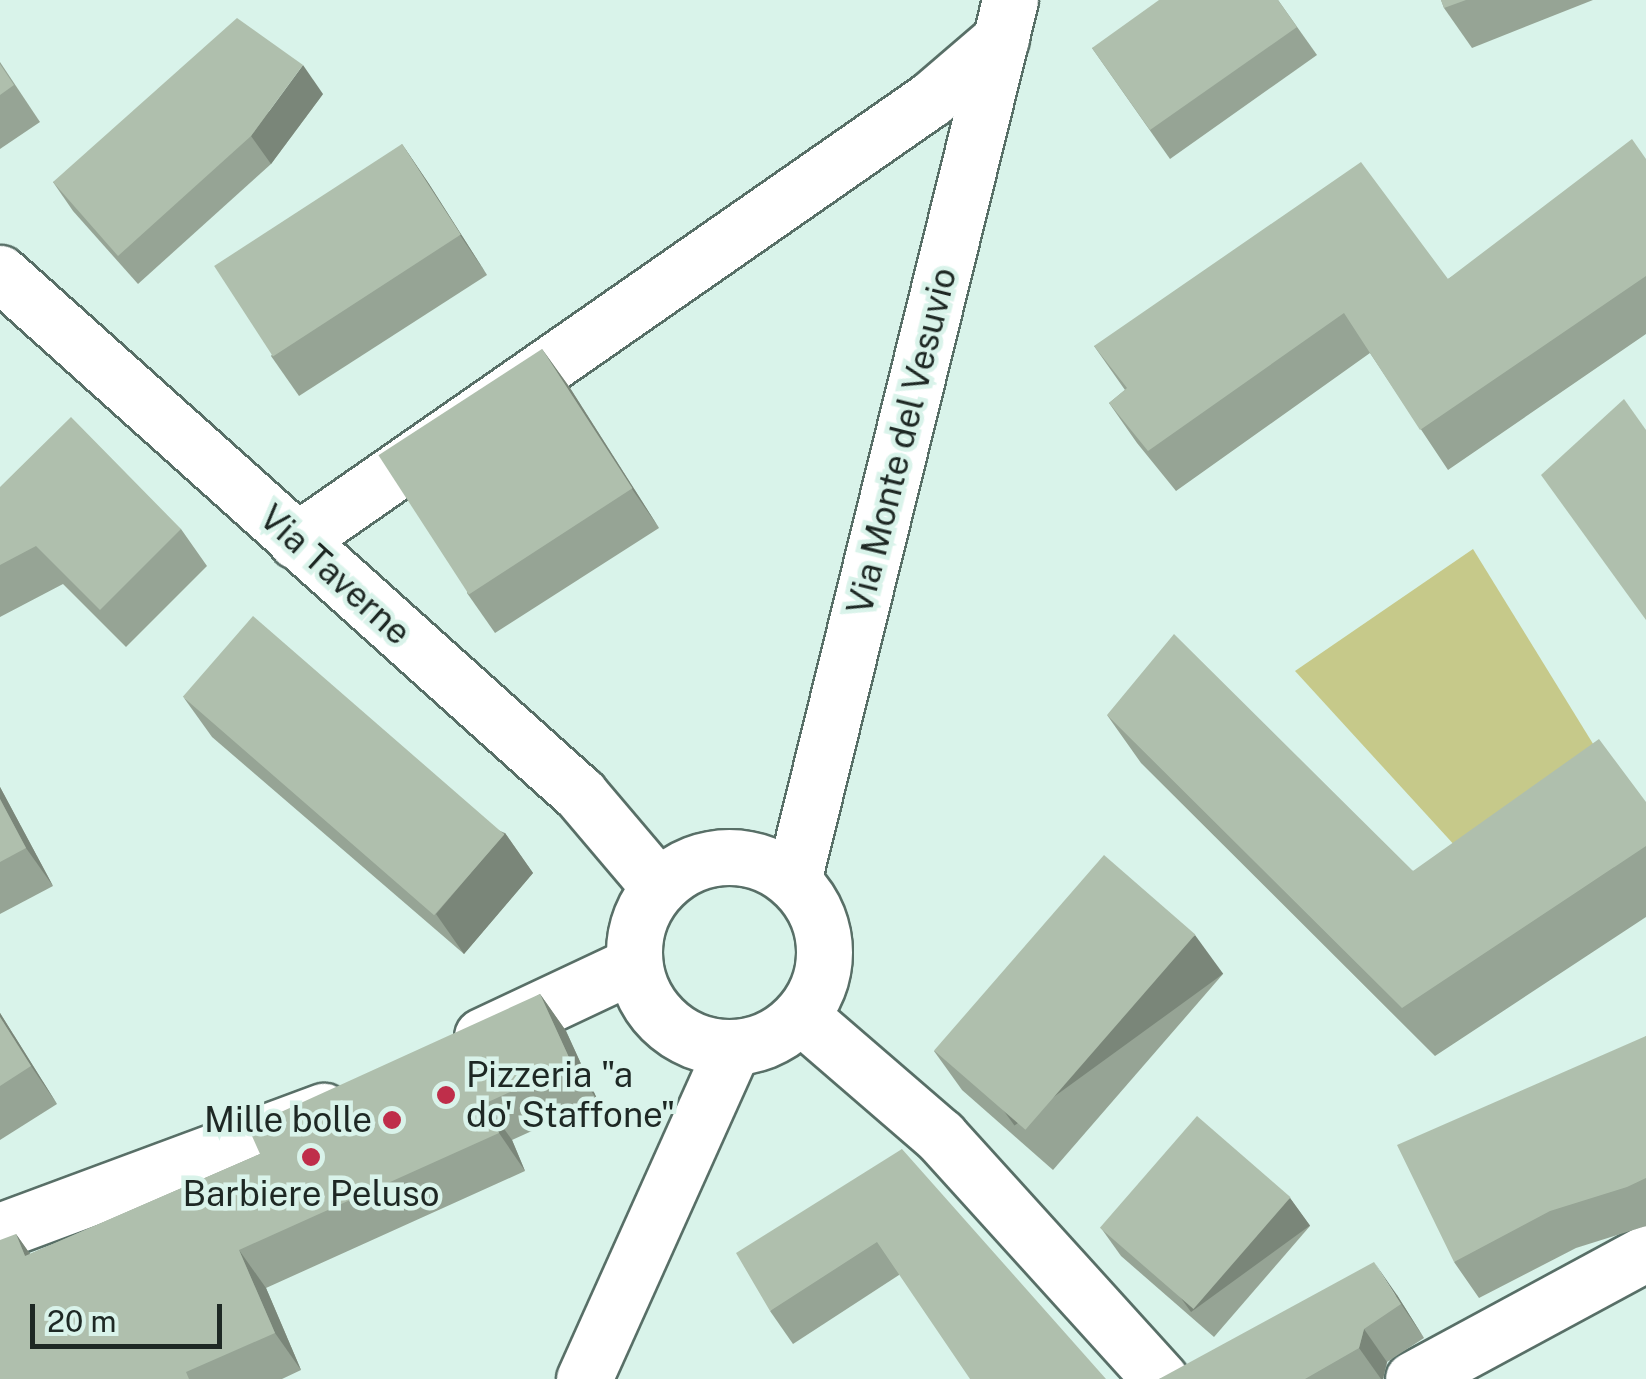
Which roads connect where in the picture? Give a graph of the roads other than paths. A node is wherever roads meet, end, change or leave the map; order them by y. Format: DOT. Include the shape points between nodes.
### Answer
graph roads {
  1 [pos="1006,20"];
  2 [pos="0,272"];
  3 [pos="296,541"];
  4 [pos="793,882"];
  5 [pos="659,887"];
  6 [pos="633,966"];
  7 [pos="801,1016"];
  8 [pos="733,1048"];
  9 [pos="441,1056"];
  10 [pos="371,1089"];
  11 [pos="0,1232"];
  12 [pos="1646,1253"];
  13 [pos="584,1379"];
  14 [pos="1160,1379"];
  15 [pos="1414,1379"];
  1 -- 3 [label="street" via="931,99"];
  1 -- 4 [label="street, Via Monte del Vesuvio"];
  2 -- 3 [label="street, Via Taverne"];
  3 -- 5 [label="street, Via Taverne" via="580,794"];
  4 -- 5 [label="street" via="755,860 721,857"];
  4 -- 7 [label="street" via="824,942 822,974"];
  5 -- 6 [label="street" via="639,917"];
  6 -- 8 [label="street" via="653,1010 677,1034"];
  6 -- 9 [label="street"];
  7 -- 8 [label="street" via="773,1037"];
  7 -- 14 [label="street" via="940,1136"];
  8 -- 13 [label="street"];
  10 -- 11 [label="street"];
  12 -- 15 [label="street"];
}
